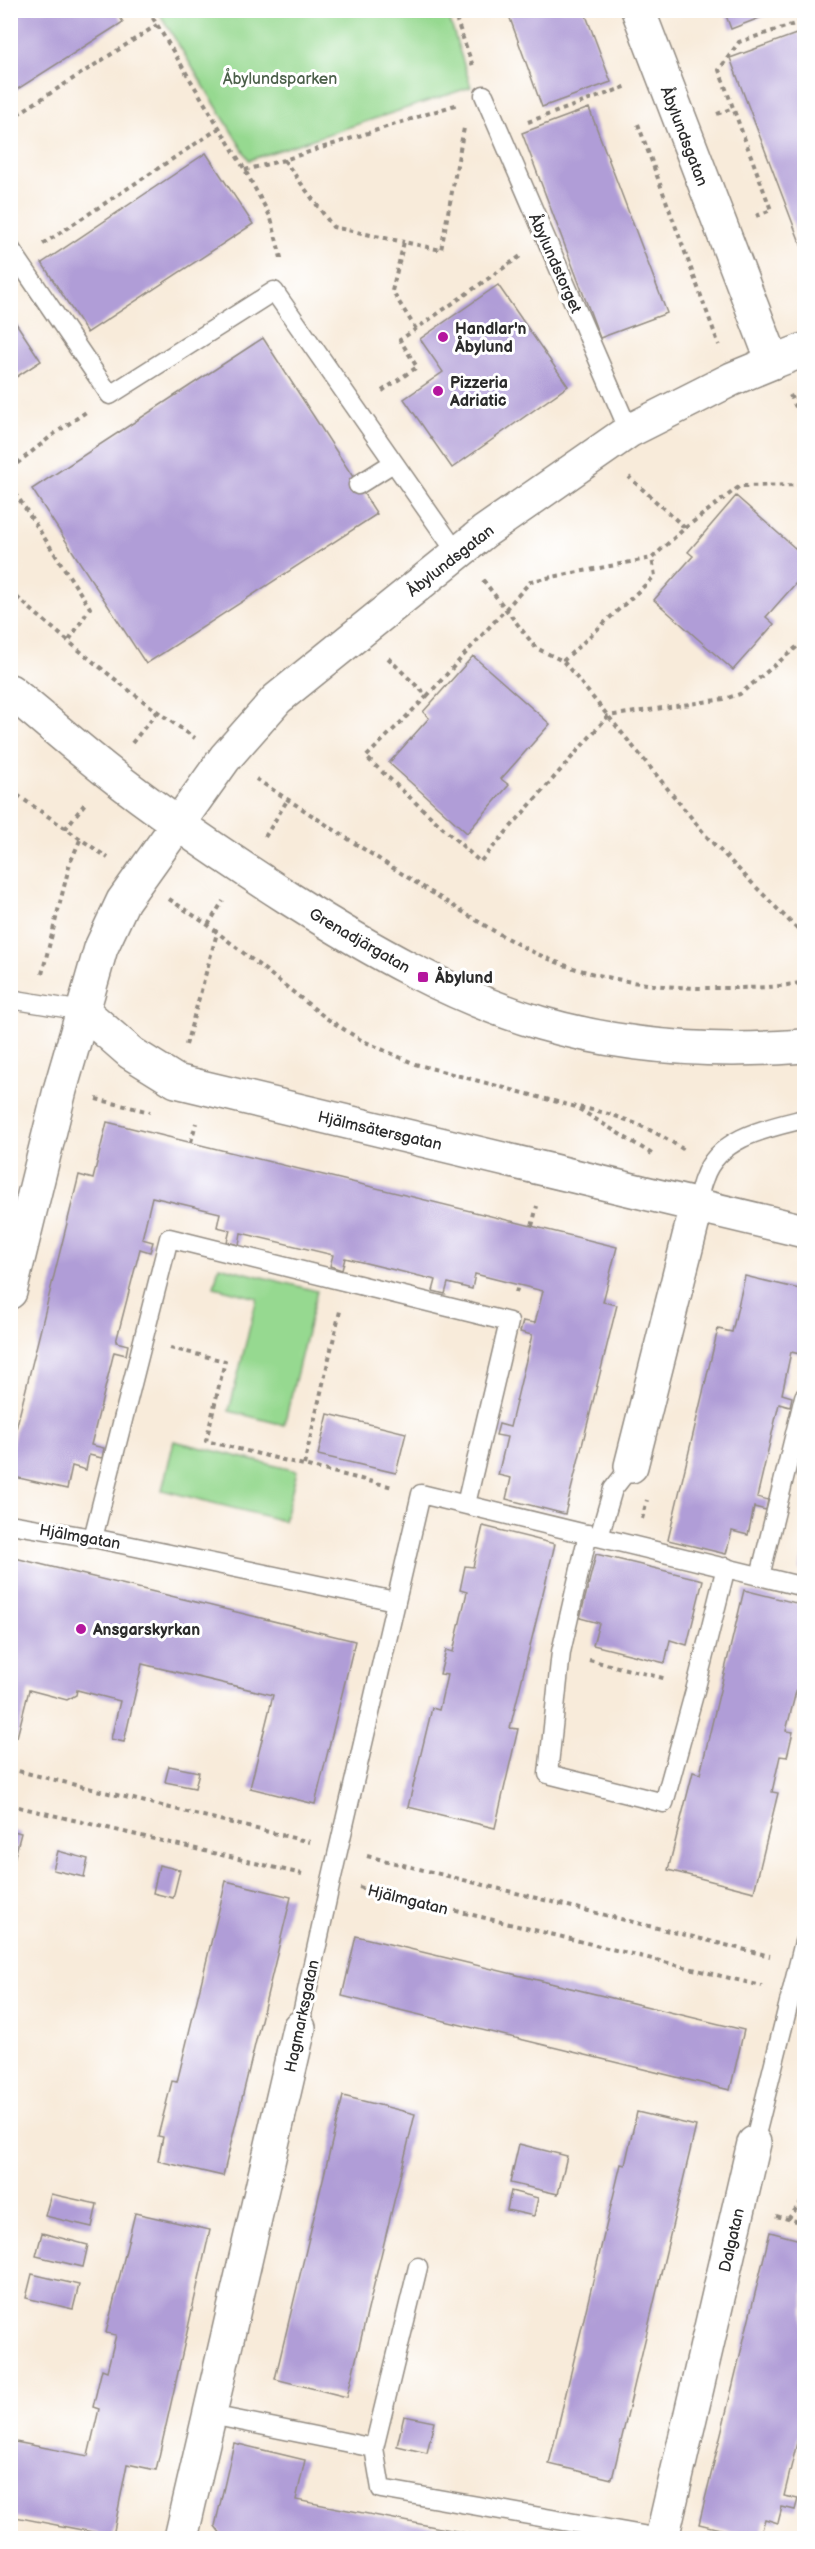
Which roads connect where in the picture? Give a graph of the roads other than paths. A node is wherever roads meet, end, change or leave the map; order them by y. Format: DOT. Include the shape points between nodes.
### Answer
graph roads {
  1 [pos="638,10"];
  2 [pos="477,98"];
  3 [pos="15,254"];
  4 [pos="804,350"];
  5 [pos="773,362"];
  6 [pos="629,431"];
  7 [pos="393,463"];
  8 [pos="358,485"];
  9 [pos="457,552"];
  10 [pos="10,691"];
  11 [pos="177,823"];
  12 [pos="10,999"];
  13 [pos="83,1011"];
  14 [pos="804,1046"];
  15 [pos="804,1119"];
  16 [pos="764,1130"];
  17 [pos="804,1132"];
  18 [pos="700,1191"];
  19 [pos="804,1231"];
  20 [pos="10,1292"];
  21 [pos="804,1397"];
  22 [pos="631,1466"];
  23 [pos="466,1504"];
  24 [pos="10,1524"];
  25 [pos="594,1535"];
  26 [pos="93,1538"];
  27 [pos="726,1568"];
  28 [pos="760,1576"];
  29 [pos="804,1587"];
  30 [pos="395,1600"];
  31 [pos="804,1942"];
  32 [pos="299,2028"];
  33 [pos="754,2143"];
  34 [pos="418,2267"];
  35 [pos="211,2415"];
  36 [pos="374,2448"];
  37 [pos="181,2538"];
  38 [pos="661,2538"];
  1 -- 5 [label="street, Åbylundsgatan"];
  2 -- 6 [label="lane, Åbylundstorget" via="499,133"];
  3 -- 7 [label="lane" via="110,395 274,291"];
  4 -- 5 [label="street, Åbylundsgatan"];
  5 -- 6 [label="street, Åbylundsgatan"];
  6 -- 9 [label="street, Åbylundsgatan"];
  7 -- 8 [label="lane"];
  7 -- 9 [label="lane"];
  9 -- 11 [label="street, Åbylundsgatan" via="277,699 225,758"];
  10 -- 11 [label="street, Grenadjärgatan" via="108,773"];
  11 -- 13 [label="street" via="123,901 101,948"];
  11 -- 14 [label="street, Grenadjärgatan" via="330,924 423,977 485,1004 573,1031 658,1046 712,1050"];
  12 -- 13 [label="lane"];
  13 -- 18 [label="street, Hjälmsätersgatan" via="131,1053 176,1081"];
  13 -- 20 [label="street"];
  15 -- 16 [label="lane"];
  16 -- 17 [label="lane"];
  16 -- 18 [label="lane" via="726,1146"];
  18 -- 19 [label="street, Hjälmsätersgatan"];
  18 -- 22 [label="street"];
  21 -- 28 [label="lane"];
  22 -- 25 [label="lane" via="613,1489"];
  23 -- 25 [label="lane"];
  23 -- 26 [label="lane" via="509,1322 169,1238"];
  23 -- 30 [label="lane, Hagmarksgatan" via="421,1494"];
  24 -- 26 [label="lane, Hjälmgatan"];
  25 -- 27 [label="lane"];
  25 -- 27 [label="lane" via="561,1652 548,1774 664,1803"];
  26 -- 30 [label="lane, Hjälmgatan"];
  27 -- 28 [label="lane"];
  28 -- 29 [label="lane"];
  30 -- 32 [label="lane, Hagmarksgatan"];
  31 -- 33 [label="lane, Dalgatan"];
  32 -- 35 [label="street, Hagmarksgatan"];
  33 -- 38 [label="street, Dalgatan"];
  34 -- 36 [label="lane"];
  35 -- 36 [label="lane"];
  35 -- 37 [label="street, Hagmarksgatan"];
  36 -- 38 [label="lane" via="381,2489"];
}
